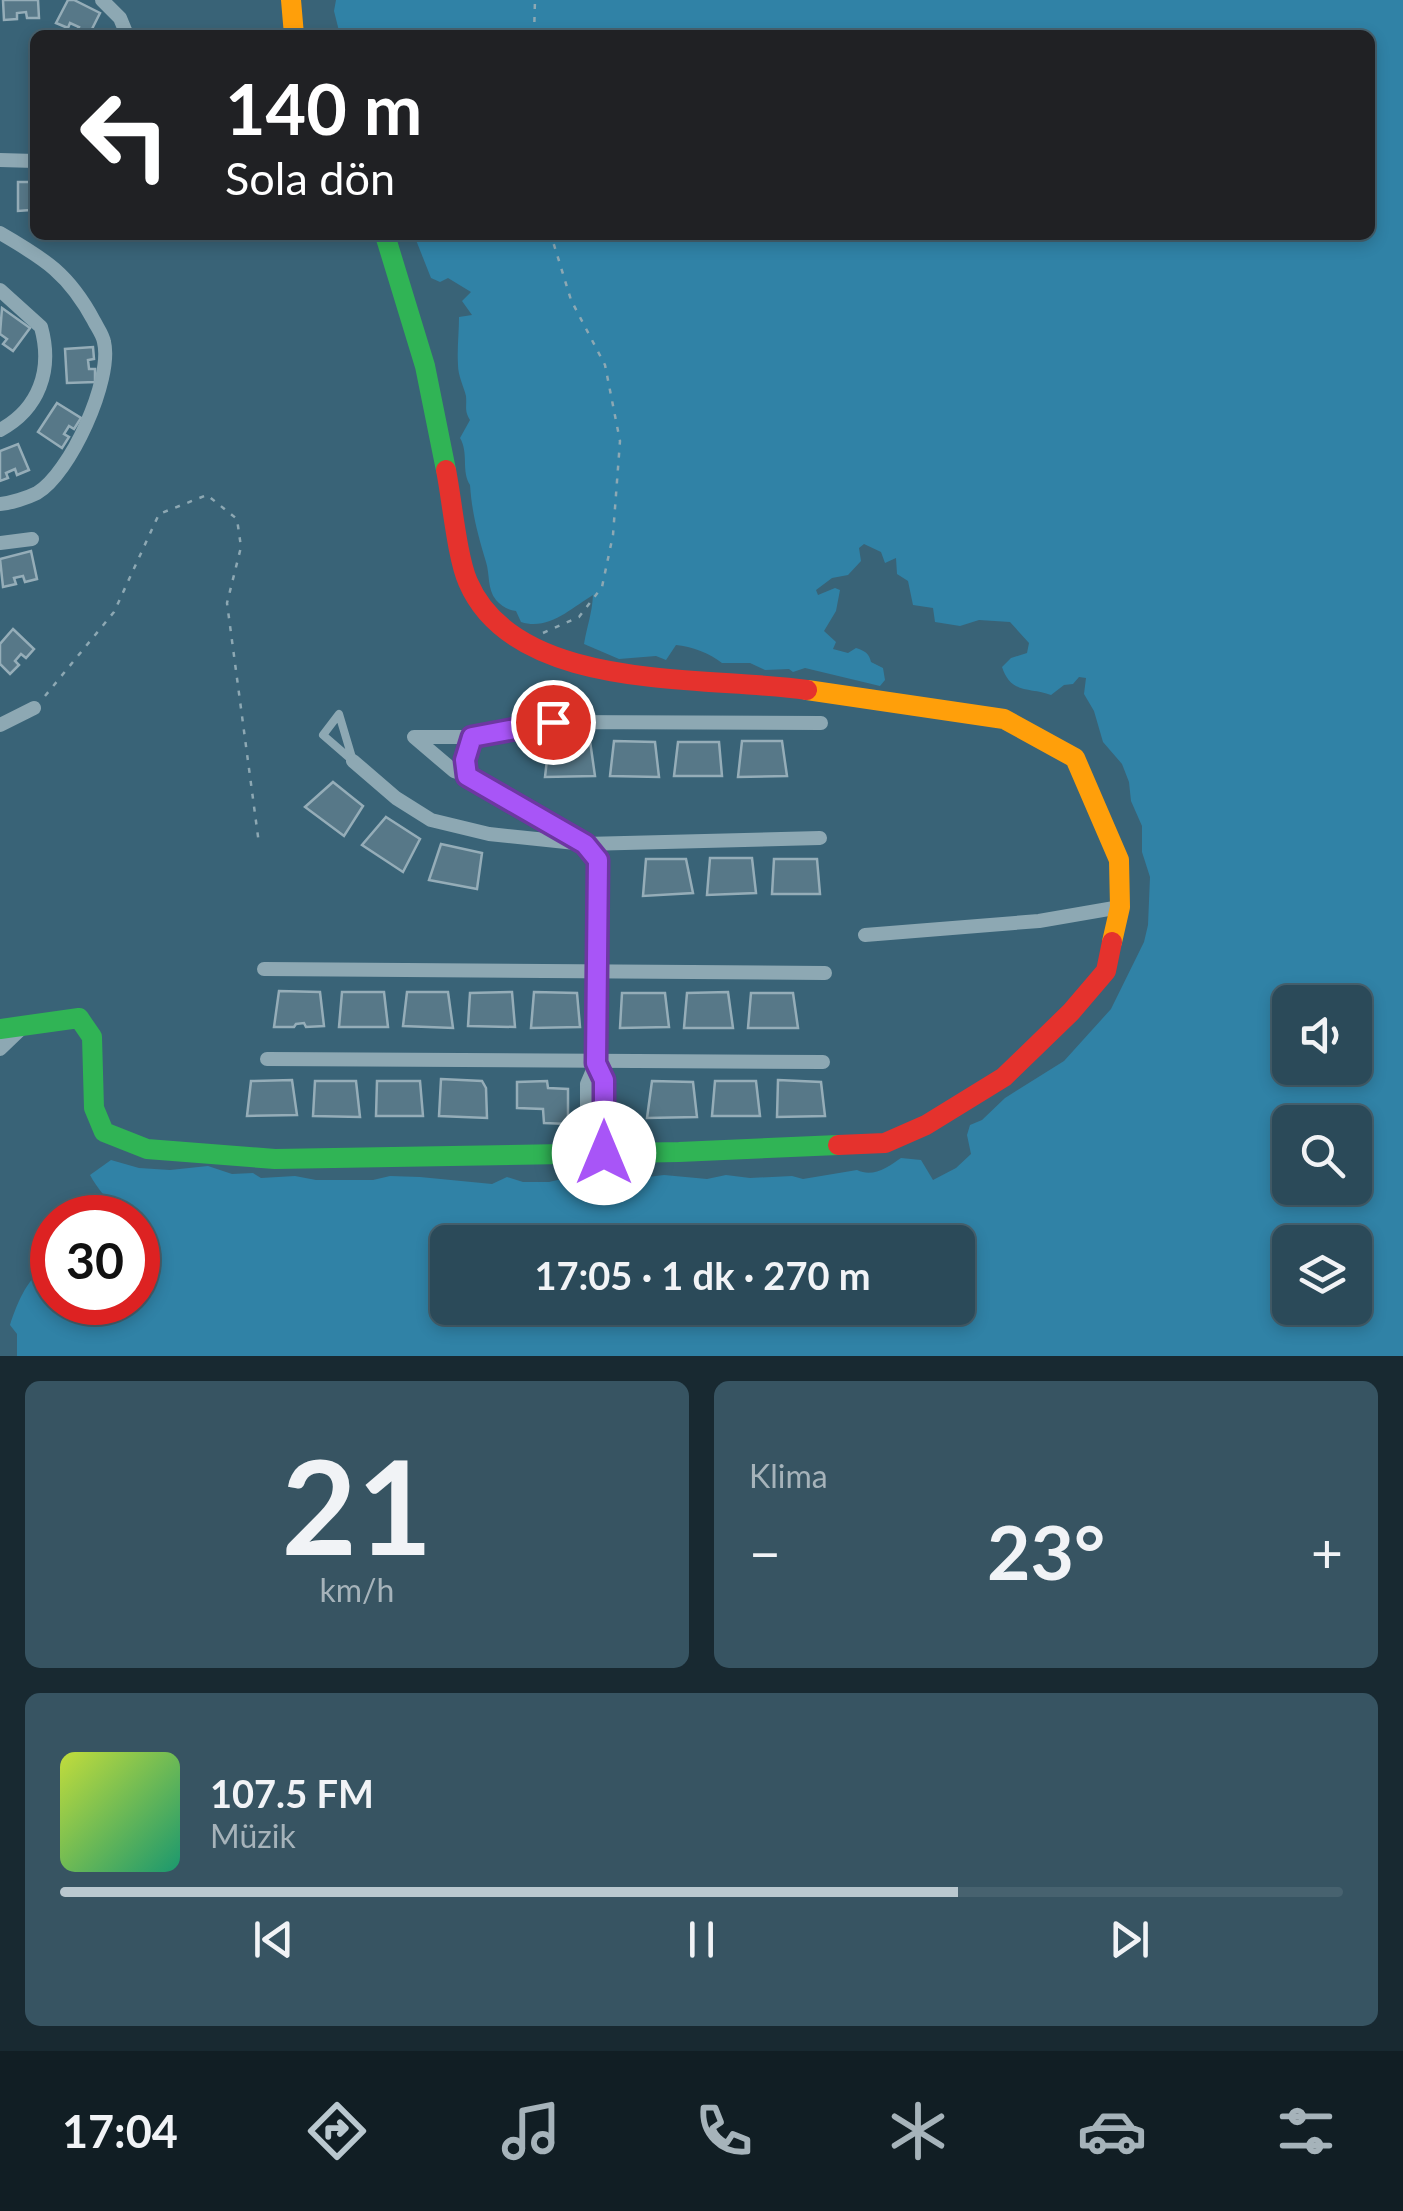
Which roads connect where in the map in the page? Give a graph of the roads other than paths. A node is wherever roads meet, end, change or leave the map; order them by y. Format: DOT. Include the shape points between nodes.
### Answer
graph roads {
  1 [pos="102,0"];
  2 [pos="291,0"];
  3 [pos="126,30"];
  4 [pos="294,30"];
  5 [pos="0,160"];
  6 [pos="30,160"];
  7 [pos="0,233"];
  8 [pos="387,240"];
  9 [pos="0,290"];
  10 [pos="0,430"];
  11 [pos="0,504"];
  12 [pos="32,539"];
  13 [pos="0,543"];
  14 [pos="34,708"];
  15 [pos="821,723"];
  16 [pos="0,725"];
  17 [pos="472,737"];
  18 [pos="353,761"];
  19 [pos="467,776"];
  20 [pos="820,838"];
  21 [pos="585,844"];
  22 [pos="1120,907"];
  23 [pos="865,935"];
  24 [pos="264,970"];
  25 [pos="595,973"];
  26 [pos="825,973"];
  27 [pos="26,1024"];
  28 [pos="0,1028"];
  29 [pos="0,1048"];
  30 [pos="267,1059"];
  31 [pos="823,1062"];
  32 [pos="596,1063"];
  33 [pos="596,1153"];
  1 -- 3 [label="street"];
  2 -- 4 [label="street"];
  5 -- 6 [label="street"];
  7 -- 11 [label="street" via="49,261 78,291 104,342 98,387 66,464 38,492"];
  8 -- 22 [label="street" via="425,366 468,582 487,614 523,644 598,671 776,685 1004,719 1074,758 1119,860"];
  9 -- 10 [label="street" via="41,327 45,364 35,400"];
  12 -- 13 [label="street"];
  14 -- 16 [label="street"];
  15 -- 17 [label="street" via="553,722"];
  17 -- 19 [label="street"];
  17 -- 19 [label="street" via="414,738"];
  18 -- 18 [label="lane" via="324,735 339,714 344,730"];
  18 -- 21 [label="street" via="431,820"];
  19 -- 21 [label="street"];
  20 -- 21 [label="street"];
  21 -- 25 [label="street" via="598,860"];
  22 -- 23 [label="street"];
  22 -- 33 [label="street" via="1106,971 1071,1012 1004,1077 926,1126 885,1143"];
  24 -- 25 [label="street"];
  25 -- 26 [label="street"];
  25 -- 32 [label="street"];
  27 -- 28 [label="street"];
  27 -- 29 [label="street"];
  27 -- 33 [label="street" via="79,1018 92,1037 94,1108 104,1132 147,1150 276,1158"];
  30 -- 32 [label="street"];
  31 -- 32 [label="street"];
  32 -- 33 [label="street" via="604,1080"];
}
